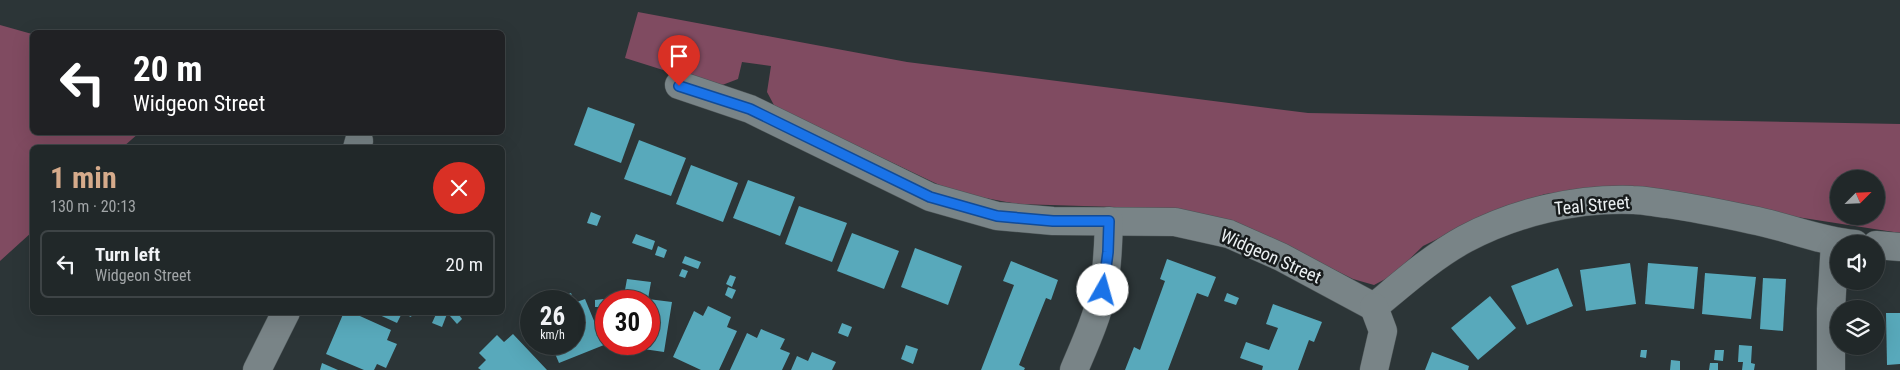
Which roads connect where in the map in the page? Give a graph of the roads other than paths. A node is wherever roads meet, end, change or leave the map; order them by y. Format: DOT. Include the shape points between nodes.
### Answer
graph roads {
  1 [pos="679,86"];
  2 [pos="1109,221"];
  3 [pos="1830,239"];
  4 [pos="1885,246"];
  5 [pos="1900,247"];
  6 [pos="1835,290"];
  7 [pos="1374,307"];
  8 [pos="285,315"];
  9 [pos="258,370"];
  10 [pos="1074,370"];
  11 [pos="1374,370"];
  12 [pos="1831,370"];
  1 -- 2 [label="street, Widgeon Street" via="750,109 930,197 997,216"];
  2 -- 7 [label="street, Widgeon Street" via="1175,222 1229,234 1281,257"];
  2 -- 10 [label="street" via="1103,290"];
  3 -- 7 [label="street, Teal Street" via="1692,208 1634,200 1596,201 1538,210 1497,224 1435,259"];
  4 -- 5 [label="street"];
  6 -- 12 [label="street" via="1831,309"];
  7 -- 11 [label="street" via="1383,331"];
  8 -- 9 [label="street"];
}
